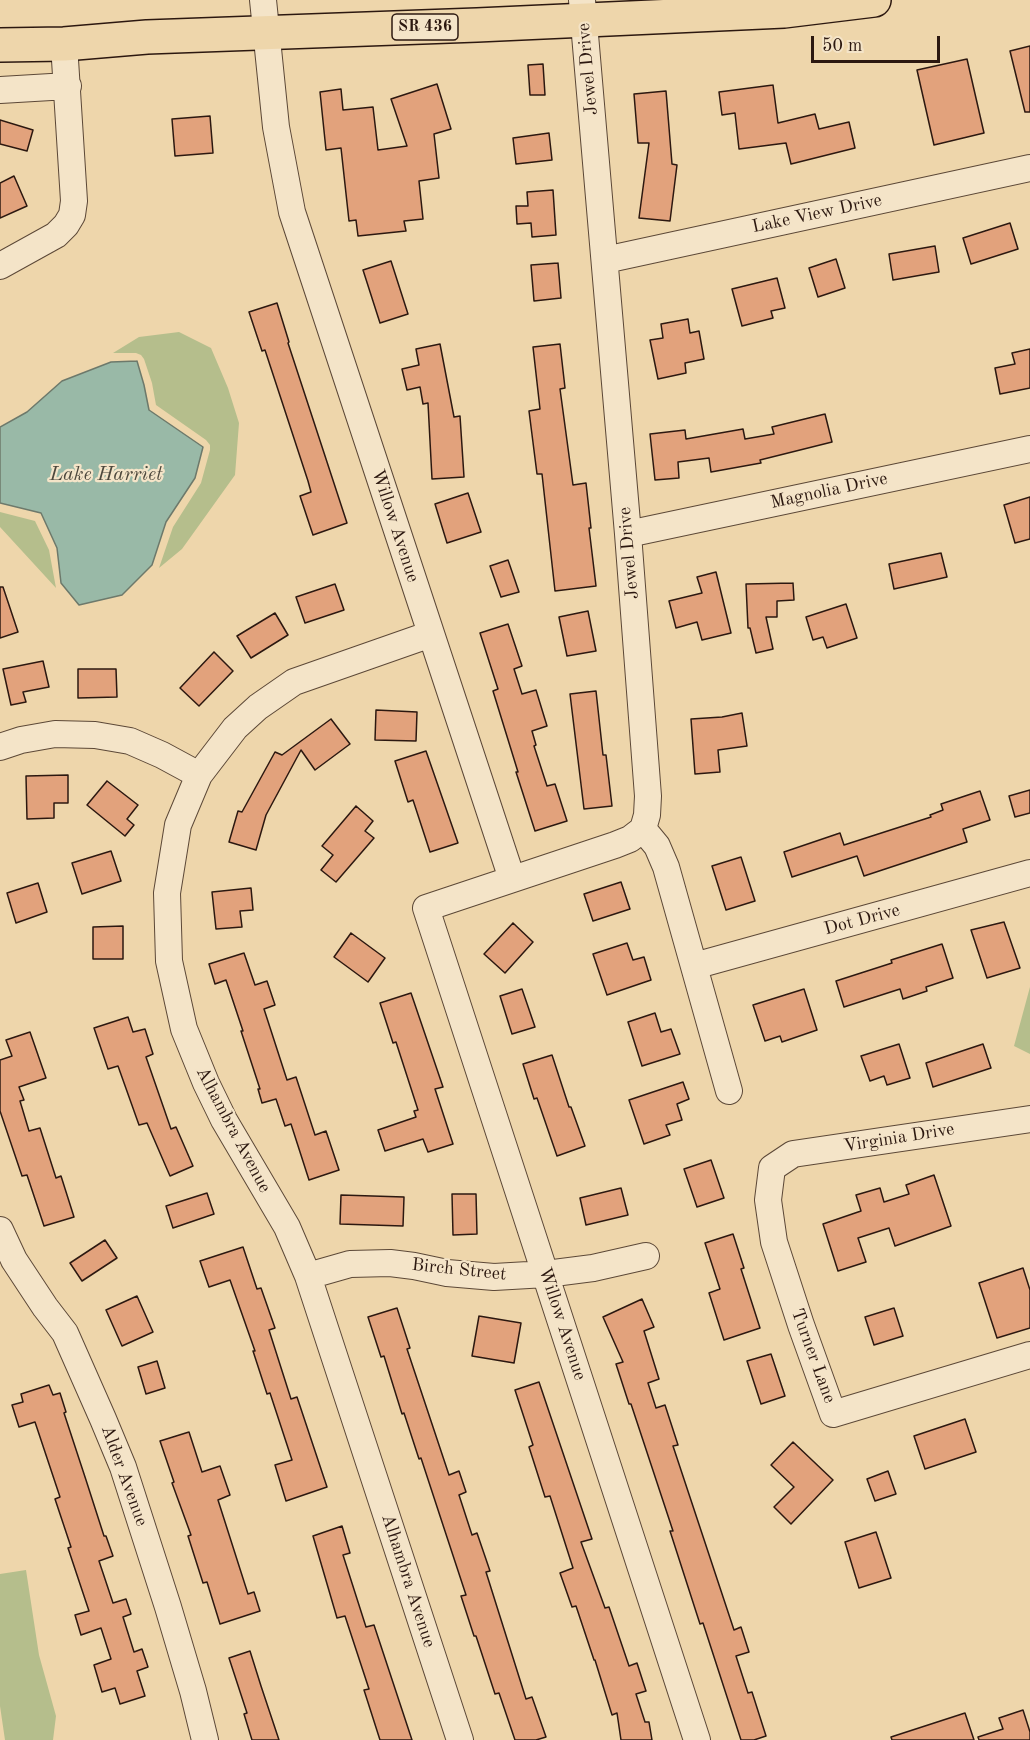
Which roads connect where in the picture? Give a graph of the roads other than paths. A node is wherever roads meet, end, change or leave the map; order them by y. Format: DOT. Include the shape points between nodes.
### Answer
graph roads {
  1 [pos="263,0"];
  2 [pos="874,0"];
  3 [pos="583,10"];
  4 [pos="266,32"];
  5 [pos="64,44"];
  6 [pos="0,45"];
  7 [pos="68,86"];
  8 [pos="0,90"];
  9 [pos="1030,168"];
  10 [pos="605,260"];
  11 [pos="0,266"];
  12 [pos="1030,449"];
  13 [pos="628,534"];
  14 [pos="431,634"];
  15 [pos="0,747"];
  16 [pos="199,775"];
  17 [pos="643,829"];
  18 [pos="1030,873"];
  19 [pos="512,879"];
  20 [pos="694,966"];
  21 [pos="729,1091"];
  22 [pos="1030,1119"];
  23 [pos="772,1168"];
  24 [pos="0,1230"];
  25 [pos="646,1256"];
  26 [pos="7,1265"];
  27 [pos="546,1275"];
  28 [pos="308,1276"];
  29 [pos="1030,1355"];
  30 [pos="205,1740"];
  31 [pos="460,1740"];
  32 [pos="697,1740"];
  1 -- 4 [label="street, Willow Avenue"];
  2 -- 3 [label="main road, SR 436" via="788,11"];
  3 -- 4 [label="main road, SR 436"];
  3 -- 10 [label="street, Jewel Drive"];
  4 -- 5 [label="main road, SR 436"];
  4 -- 14 [label="street, Willow Avenue" via="278,144 292,212"];
  5 -- 6 [label="main road, SR 436"];
  5 -- 7 [label="street"];
  7 -- 8 [label="street"];
  7 -- 11 [label="street" via="72,215 56,234"];
  9 -- 10 [label="street, Lake View Drive"];
  10 -- 13 [label="street, Jewel Drive"];
  12 -- 13 [label="street, Magnolia Drive"];
  13 -- 17 [label="street, Jewel Drive" via="648,796"];
  14 -- 16 [label="street, Alhambra Avenue" via="294,681 235,728"];
  14 -- 19 [label="street, Willow Avenue"];
  15 -- 16 [label="street" via="55,734 95,735 130,741"];
  16 -- 28 [label="street, Alhambra Avenue" via="178,825 167,893 169,961 175,994 184,1029 206,1083 287,1227"];
  17 -- 19 [label="street" via="615,845"];
  17 -- 20 [label="street" via="657,846 666,867"];
  18 -- 20 [label="street, Dot Drive"];
  19 -- 27 [label="street, Willow Avenue" via="426,908"];
  20 -- 21 [label="street"];
  22 -- 23 [label="street, Virginia Drive" via="793,1154"];
  23 -- 29 [label="street, Turner Lane" via="768,1200 774,1242 833,1414"];
  24 -- 26 [label="street, Alder Avenue"];
  25 -- 27 [label="street, Birch Street"];
  26 -- 30 [label="street, Alder Avenue" via="65,1333 103,1419 123,1467 168,1607"];
  27 -- 28 [label="street, Birch Street" via="494,1277 390,1263 350,1264"];
  27 -- 32 [label="street, Willow Avenue"];
  28 -- 31 [label="street, Alhambra Avenue"];
}
